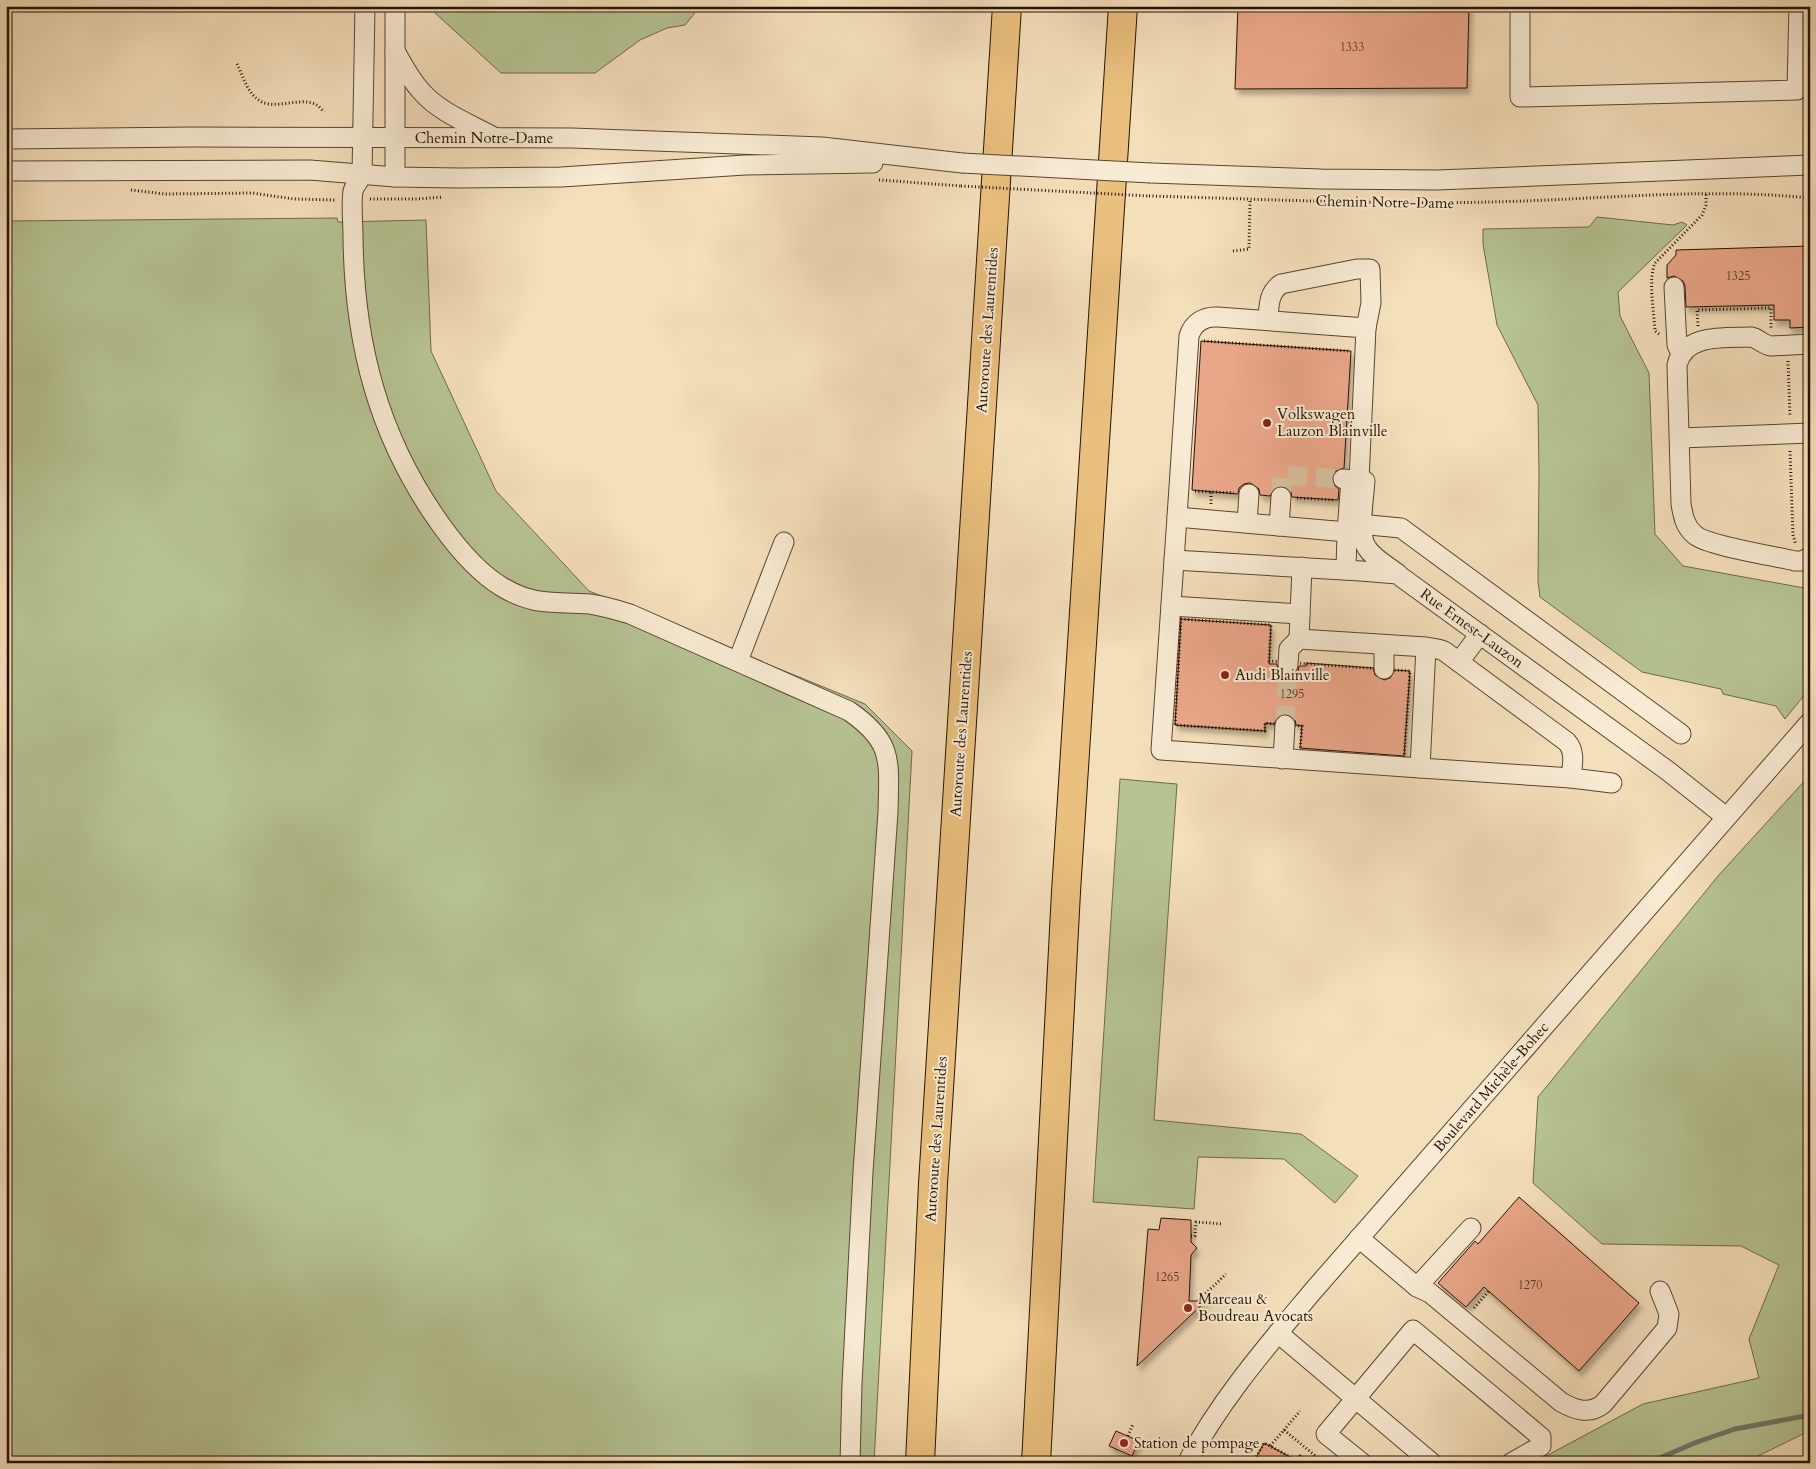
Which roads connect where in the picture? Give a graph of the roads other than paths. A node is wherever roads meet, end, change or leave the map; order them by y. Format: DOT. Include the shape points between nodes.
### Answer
graph roads {
  1 [pos="365,6"];
  2 [pos="396,6"];
  3 [pos="1007,6"];
  4 [pos="1123,6"];
  5 [pos="1520,6"];
  6 [pos="1799,6"];
  7 [pos="395,50"];
  8 [pos="494,137"];
  9 [pos="363,138"];
  10 [pos="394,138"];
  11 [pos="6,139"];
  12 [pos="962,163"];
  13 [pos="1810,165"];
  14 [pos="6,171"];
  15 [pos="362,174"];
  16 [pos="395,177"];
  17 [pos="1674,287"];
  18 [pos="1268,320"];
  19 [pos="1366,328"];
  20 [pos="1810,344"];
  21 [pos="1681,354"];
  22 [pos="1810,433"];
  23 [pos="1680,438"];
  24 [pos="1249,494"];
  25 [pos="1281,496"];
  26 [pos="1177,517"];
  27 [pos="1247,523"];
  28 [pos="1279,526"];
  29 [pos="1353,527"];
  30 [pos="784,542"];
  31 [pos="1804,552"];
  32 [pos="1174,560"];
  33 [pos="1302,567"];
  34 [pos="1346,570"];
  35 [pos="1405,579"];
  36 [pos="1171,606"];
  37 [pos="1300,614"];
  38 [pos="1480,634"];
  39 [pos="1298,639"];
  40 [pos="1384,645"];
  41 [pos="1426,648"];
  42 [pos="738,661"];
  43 [pos="1458,662"];
  44 [pos="1288,665"];
  45 [pos="1384,669"];
  46 [pos="1810,722"];
  47 [pos="1285,725"];
  48 [pos="1681,734"];
  49 [pos="1415,757"];
  50 [pos="1283,759"];
  51 [pos="1571,778"];
  52 [pos="1612,783"];
  53 [pos="1726,817"];
  54 [pos="1471,1228"];
  55 [pos="1359,1238"];
  56 [pos="1417,1287"];
  57 [pos="1660,1291"];
  58 [pos="1278,1333"];
  59 [pos="1356,1398"];
  60 [pos="850,1463"];
  61 [pos="920,1463"];
  62 [pos="1036,1463"];
  63 [pos="1187,1463"];
  64 [pos="1362,1463"];
  65 [pos="1432,1463"];
  66 [pos="1510,1463"];
  1 -- 9 [label="street"];
  2 -- 7 [label="street"];
  3 -- 61 [label="highway, Autoroute des Laurentides" via="933,1184"];
  4 -- 62 [label="highway" via="1066,892"];
  5 -- 6 [label="street" via="1520,97 1797,90"];
  7 -- 8 [label="street" via="416,84 436,105"];
  7 -- 10 [label="street"];
  8 -- 10 [label="street, Chemin Notre-Dame"];
  8 -- 12 [label="street, Chemin Notre-Dame" via="822,147"];
  9 -- 10 [label="street, Chemin Notre-Dame"];
  9 -- 11 [label="street, Chemin Notre-Dame"];
  9 -- 15 [label="street"];
  10 -- 16 [label="street"];
  12 -- 13 [label="street, Chemin Notre-Dame, bridge" via="1151,173 1437,180"];
  12 -- 16 [label="street, Chemin Notre-Dame" via="745,165 561,177"];
  14 -- 15 [label="street, Chemin Notre-Dame" via="310,170"];
  15 -- 16 [label="street, Chemin Notre-Dame"];
  15 -- 42 [label="street" via="354,189 353,266 366,362 374,392 414,485 448,535 485,574 516,594 545,603 589,604 630,614"];
  17 -- 21 [label="street" via="1676,345"];
  18 -- 19 [label="street"];
  18 -- 19 [label="street" via="1270,299 1281,284 1370,269 1371,303"];
  18 -- 26 [label="street" via="1212,316 1192,328 1188,340"];
  19 -- 29 [label="street"];
  20 -- 21 [label="street" via="1770,346 1755,338 1714,338 1694,343"];
  21 -- 23 [label="street" via="1677,365"];
  22 -- 23 [label="street"];
  23 -- 31 [label="street" via="1682,513 1695,535 1709,542 1795,561 1802,561"];
  24 -- 27 [label="street"];
  25 -- 28 [label="street"];
  26 -- 27 [label="street"];
  26 -- 32 [label="street"];
  27 -- 28 [label="street"];
  28 -- 29 [label="street"];
  29 -- 34 [label="street"];
  29 -- 35 [label="street" via="1368,549"];
  29 -- 48 [label="street" via="1400,528"];
  30 -- 42 [label="street"];
  32 -- 33 [label="street, Rue Ernest-Lauzon"];
  32 -- 36 [label="street"];
  33 -- 34 [label="street, Rue Ernest-Lauzon"];
  33 -- 37 [label="street"];
  34 -- 35 [label="street, Rue Ernest-Lauzon" via="1391,573"];
  35 -- 38 [label="street, Rue Ernest-Lauzon"];
  36 -- 37 [label="street"];
  36 -- 50 [label="street" via="1161,750"];
  37 -- 39 [label="street"];
  38 -- 43 [label="street"];
  38 -- 53 [label="street, Rue Ernest-Lauzon" via="1668,770"];
  39 -- 40 [label="street"];
  39 -- 44 [label="street" via="1289,648"];
  40 -- 41 [label="street"];
  40 -- 45 [label="street"];
  41 -- 43 [label="street" via="1444,651"];
  41 -- 49 [label="street" via="1415,717"];
  42 -- 60 [label="street" via="848,710 874,731 887,759 888,812 863,1172"];
  43 -- 51 [label="street" via="1567,742 1572,752"];
  46 -- 53 [label="street, Boulevard Michèle-Bohec"];
  47 -- 50 [label="street"];
  49 -- 50 [label="street"];
  49 -- 51 [label="street"];
  51 -- 52 [label="street"];
  53 -- 55 [label="street, Boulevard Michèle-Bohec"];
  54 -- 56 [label="street"];
  55 -- 56 [label="street"];
  55 -- 58 [label="street, Boulevard Michèle-Bohec"];
  56 -- 57 [label="street" via="1430,1293 1561,1402 1585,1411 1603,1404 1667,1328 1669,1314"];
  58 -- 59 [label="street"];
  58 -- 63 [label="street, Boulevard Michèle-Bohec" via="1226,1400"];
  59 -- 64 [label="street" via="1326,1434"];
  59 -- 65 [label="street"];
  59 -- 66 [label="street" via="1413,1330 1541,1437 1541,1446"];
}
